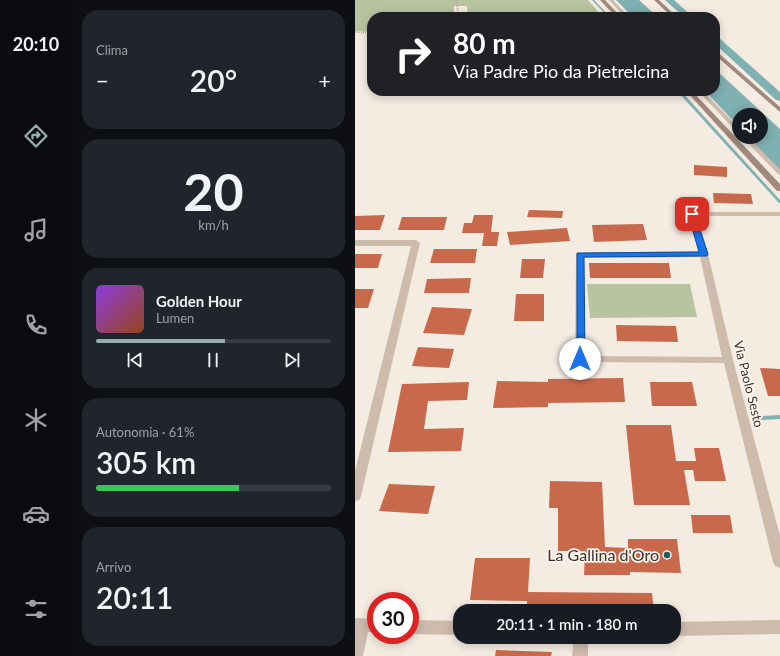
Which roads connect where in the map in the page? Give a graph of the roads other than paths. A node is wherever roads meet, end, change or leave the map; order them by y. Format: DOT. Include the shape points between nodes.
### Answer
graph roads {
  1 [pos="602,0"];
  2 [pos="611,0"];
  3 [pos="656,0"];
  4 [pos="614,12"];
  5 [pos="622,12"];
  6 [pos="669,12"];
  7 [pos="720,56"];
  8 [pos="694,96"];
  9 [pos="705,96"];
  10 [pos="780,110"];
  11 [pos="732,124"];
  12 [pos="752,144"];
  13 [pos="780,173"];
  14 [pos="780,189"];
  15 [pos="780,214"];
  16 [pos="355,243"];
  17 [pos="704,254"];
  18 [pos="728,360"];
  19 [pos="355,496"];
  20 [pos="780,562"];
  21 [pos="364,626"];
  22 [pos="419,627"];
  23 [pos="780,627"];
  24 [pos="453,628"];
  25 [pos="681,629"];
  26 [pos="581,644"];
  27 [pos="355,656"];
  28 [pos="580,656"];
  1 -- 4 [label="street"];
  2 -- 5 [label="lane"];
  3 -- 6 [label="street"];
  7 -- 10 [label="street"];
  8 -- 14 [label="street"];
  9 -- 11 [label="lane"];
  12 -- 13 [label="lane"];
  15 -- 17 [label="street, Via Paolo Sesto" via="692,214"];
  16 -- 19 [label="street" via="416,243"];
  17 -- 18 [label="street, Via Paolo Sesto"];
  17 -- 18 [label="street" via="579,255 580,359"];
  18 -- 20 [label="street, Via Paolo Sesto"];
  21 -- 27 [label="street"];
  22 -- 24 [label="street"];
  23 -- 25 [label="street"];
  26 -- 28 [label="street"];
}
